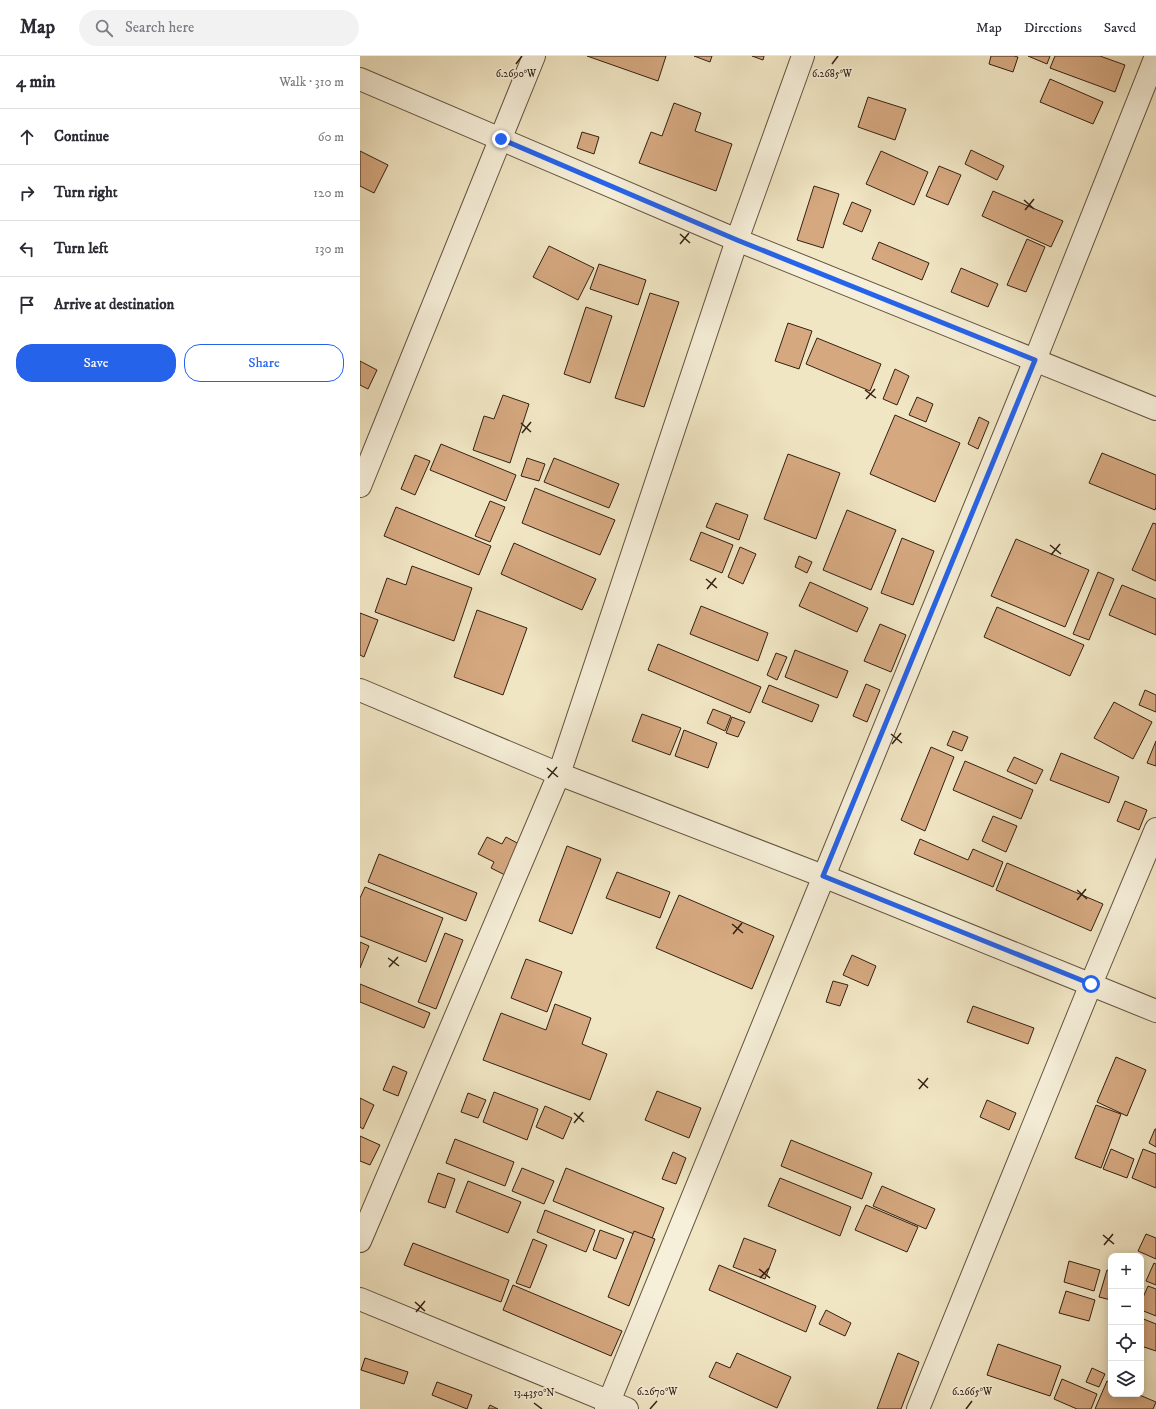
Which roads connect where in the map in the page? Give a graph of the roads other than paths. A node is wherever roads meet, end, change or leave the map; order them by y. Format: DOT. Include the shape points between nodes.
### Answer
graph roads {
  1 [pos="534,56"];
  2 [pos="803,56"];
  3 [pos="1156,56"];
  4 [pos="360,79"];
  5 [pos="501,139"];
  6 [pos="737,240"];
  7 [pos="1035,360"];
  8 [pos="1156,410"];
  9 [pos="360,486"];
  10 [pos="360,690"];
  11 [pos="559,774"];
  12 [pos="1156,829"];
  13 [pos="823,876"];
  14 [pos="1091,984"];
  15 [pos="1156,1011"];
  16 [pos="360,1241"];
  17 [pos="360,1299"];
  18 [pos="614,1406"];
  19 [pos="918,1409"];
  1 -- 5 [label="street"];
  2 -- 6 [label="street"];
  3 -- 7 [label="street"];
  4 -- 5 [label="street"];
  5 -- 6 [label="street"];
  5 -- 9 [label="street"];
  6 -- 7 [label="street"];
  6 -- 11 [label="street"];
  7 -- 8 [label="street"];
  7 -- 13 [label="street"];
  10 -- 11 [label="street"];
  11 -- 13 [label="street"];
  11 -- 16 [label="street"];
  12 -- 14 [label="street"];
  13 -- 14 [label="street"];
  13 -- 18 [label="street"];
  14 -- 15 [label="street"];
  14 -- 19 [label="street"];
  17 -- 18 [label="street"];
}
